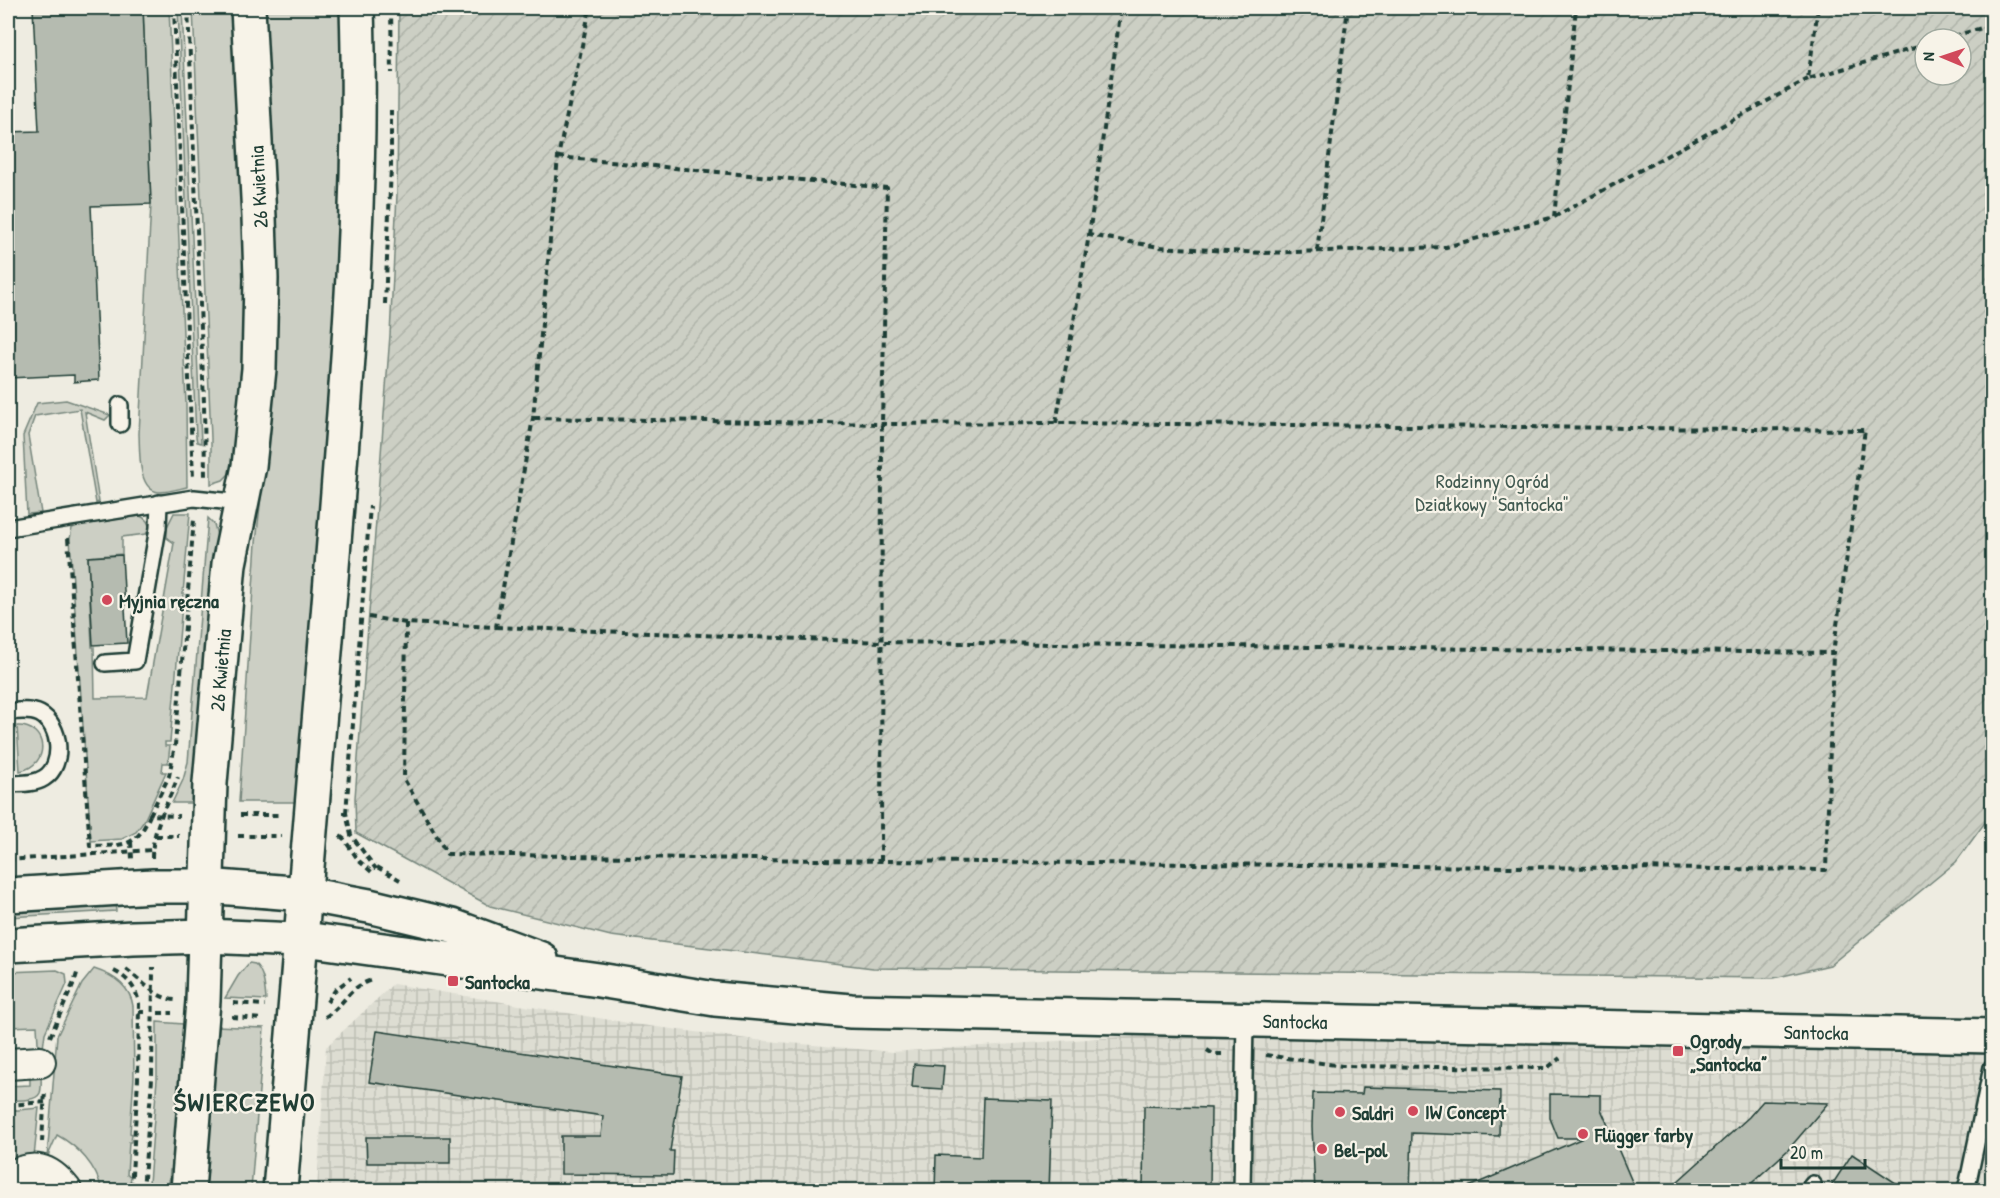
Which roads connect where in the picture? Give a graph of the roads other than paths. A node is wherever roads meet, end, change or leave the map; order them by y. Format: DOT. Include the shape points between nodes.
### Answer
graph roads {
  1 [pos="248,8"];
  2 [pos="357,8"];
  3 [pos="120,405"];
  4 [pos="120,424"];
  5 [pos="159,503"];
  6 [pos="242,503"];
  7 [pos="8,528"];
  8 [pos="105,663"];
  9 [pos="8,712"];
  10 [pos="8,784"];
  11 [pos="206,886"];
  12 [pos="305,894"];
  13 [pos="8,895"];
  14 [pos="206,936"];
  15 [pos="301,939"];
  16 [pos="8,945"];
  17 [pos="599,980"];
  18 [pos="1245,1020"];
  19 [pos="1992,1036"];
  20 [pos="45,1063"];
  21 [pos="8,1064"];
  22 [pos="1992,1067"];
  23 [pos="8,1178"];
  24 [pos="66,1191"];
  25 [pos="188,1191"];
  26 [pos="280,1191"];
  27 [pos="1242,1191"];
  28 [pos="1965,1191"];
  1 -- 6 [label="street, 26 Kwietnia" via="261,311 255,411"];
  2 -- 12 [label="street" via="357,172 351,313"];
  3 -- 4 [label="lane"];
  5 -- 6 [label="lane" via="199,499"];
  5 -- 7 [label="lane"];
  5 -- 8 [label="lane" via="159,528 135,661"];
  6 -- 11 [label="street, 26 Kwietnia" via="229,564 210,783"];
  9 -- 10 [label="lane" via="40,714 55,732 58,745 53,768 46,777 34,783"];
  11 -- 12 [label="street, Santocka"];
  11 -- 13 [label="street, Santocka"];
  11 -- 14 [label="street, 26 Kwietnia"];
  12 -- 15 [label="street"];
  12 -- 17 [label="street, Santocka" via="452,926"];
  14 -- 15 [label="street, Santocka"];
  14 -- 16 [label="street, Santocka"];
  14 -- 25 [label="street, 26 Kwietnia"];
  15 -- 17 [label="street, Santocka"];
  15 -- 26 [label="street"];
  17 -- 18 [label="street, Santocka" via="715,999 815,1009"];
  18 -- 19 [label="street, Santocka"];
  18 -- 27 [label="lane"];
  20 -- 21 [label="street"];
  22 -- 28 [label="lane"];
  23 -- 24 [label="street" via="23,1170 41,1170 56,1177"];
}
